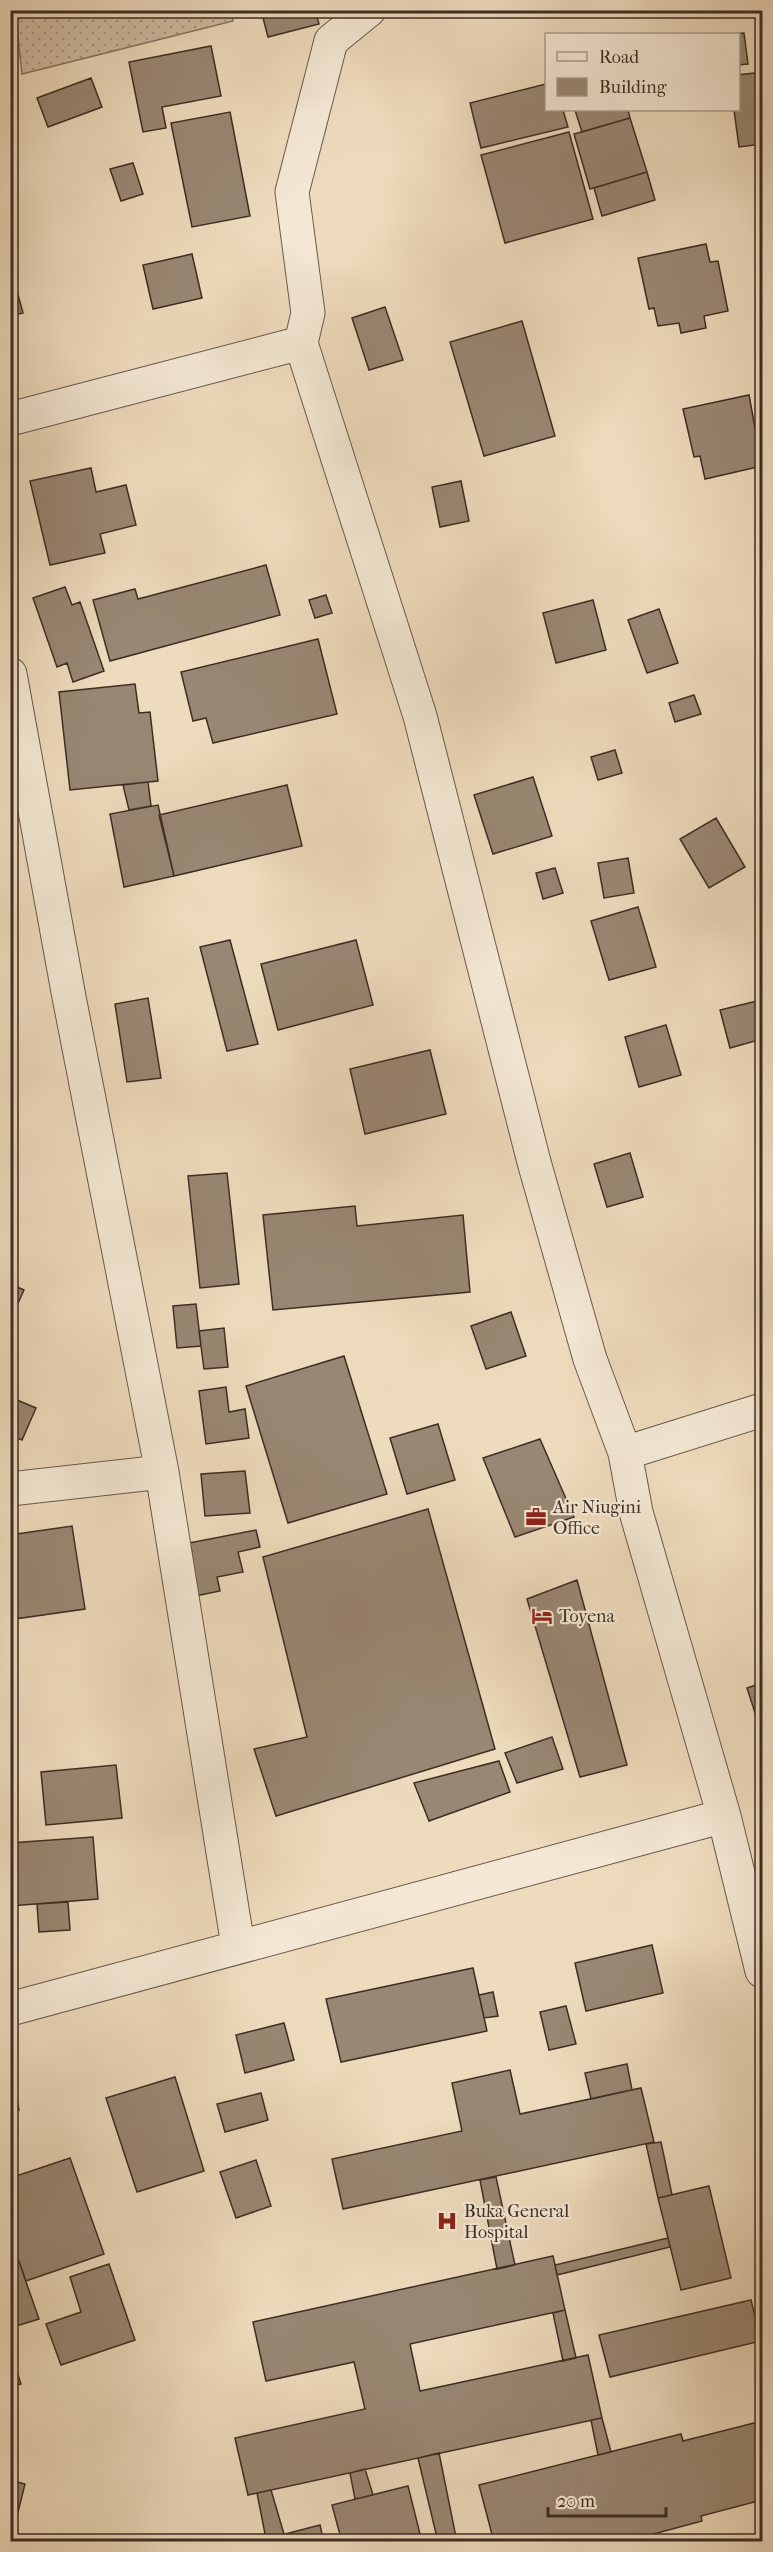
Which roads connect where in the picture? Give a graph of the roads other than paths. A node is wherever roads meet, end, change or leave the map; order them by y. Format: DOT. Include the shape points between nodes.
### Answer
graph roads {
  1 [pos="369,10"];
  2 [pos="301,343"];
  3 [pos="10,419"];
  4 [pos="10,674"];
  5 [pos="762,1410"];
  6 [pos="625,1453"];
  7 [pos="162,1472"];
  8 [pos="10,1489"];
  9 [pos="724,1816"];
  10 [pos="238,1946"];
  11 [pos="762,1971"];
  12 [pos="10,2009"];
  1 -- 2 [label="street" via="331,41 292,192 308,313"];
  2 -- 3 [label="street"];
  2 -- 6 [label="street" via="420,716 534,1162 590,1359"];
  4 -- 7 [label="street"];
  5 -- 6 [label="street"];
  6 -- 9 [label="street" via="636,1512"];
  7 -- 8 [label="street"];
  7 -- 10 [label="street"];
  9 -- 10 [label="street"];
  9 -- 11 [label="street"];
  10 -- 12 [label="street"];
}
